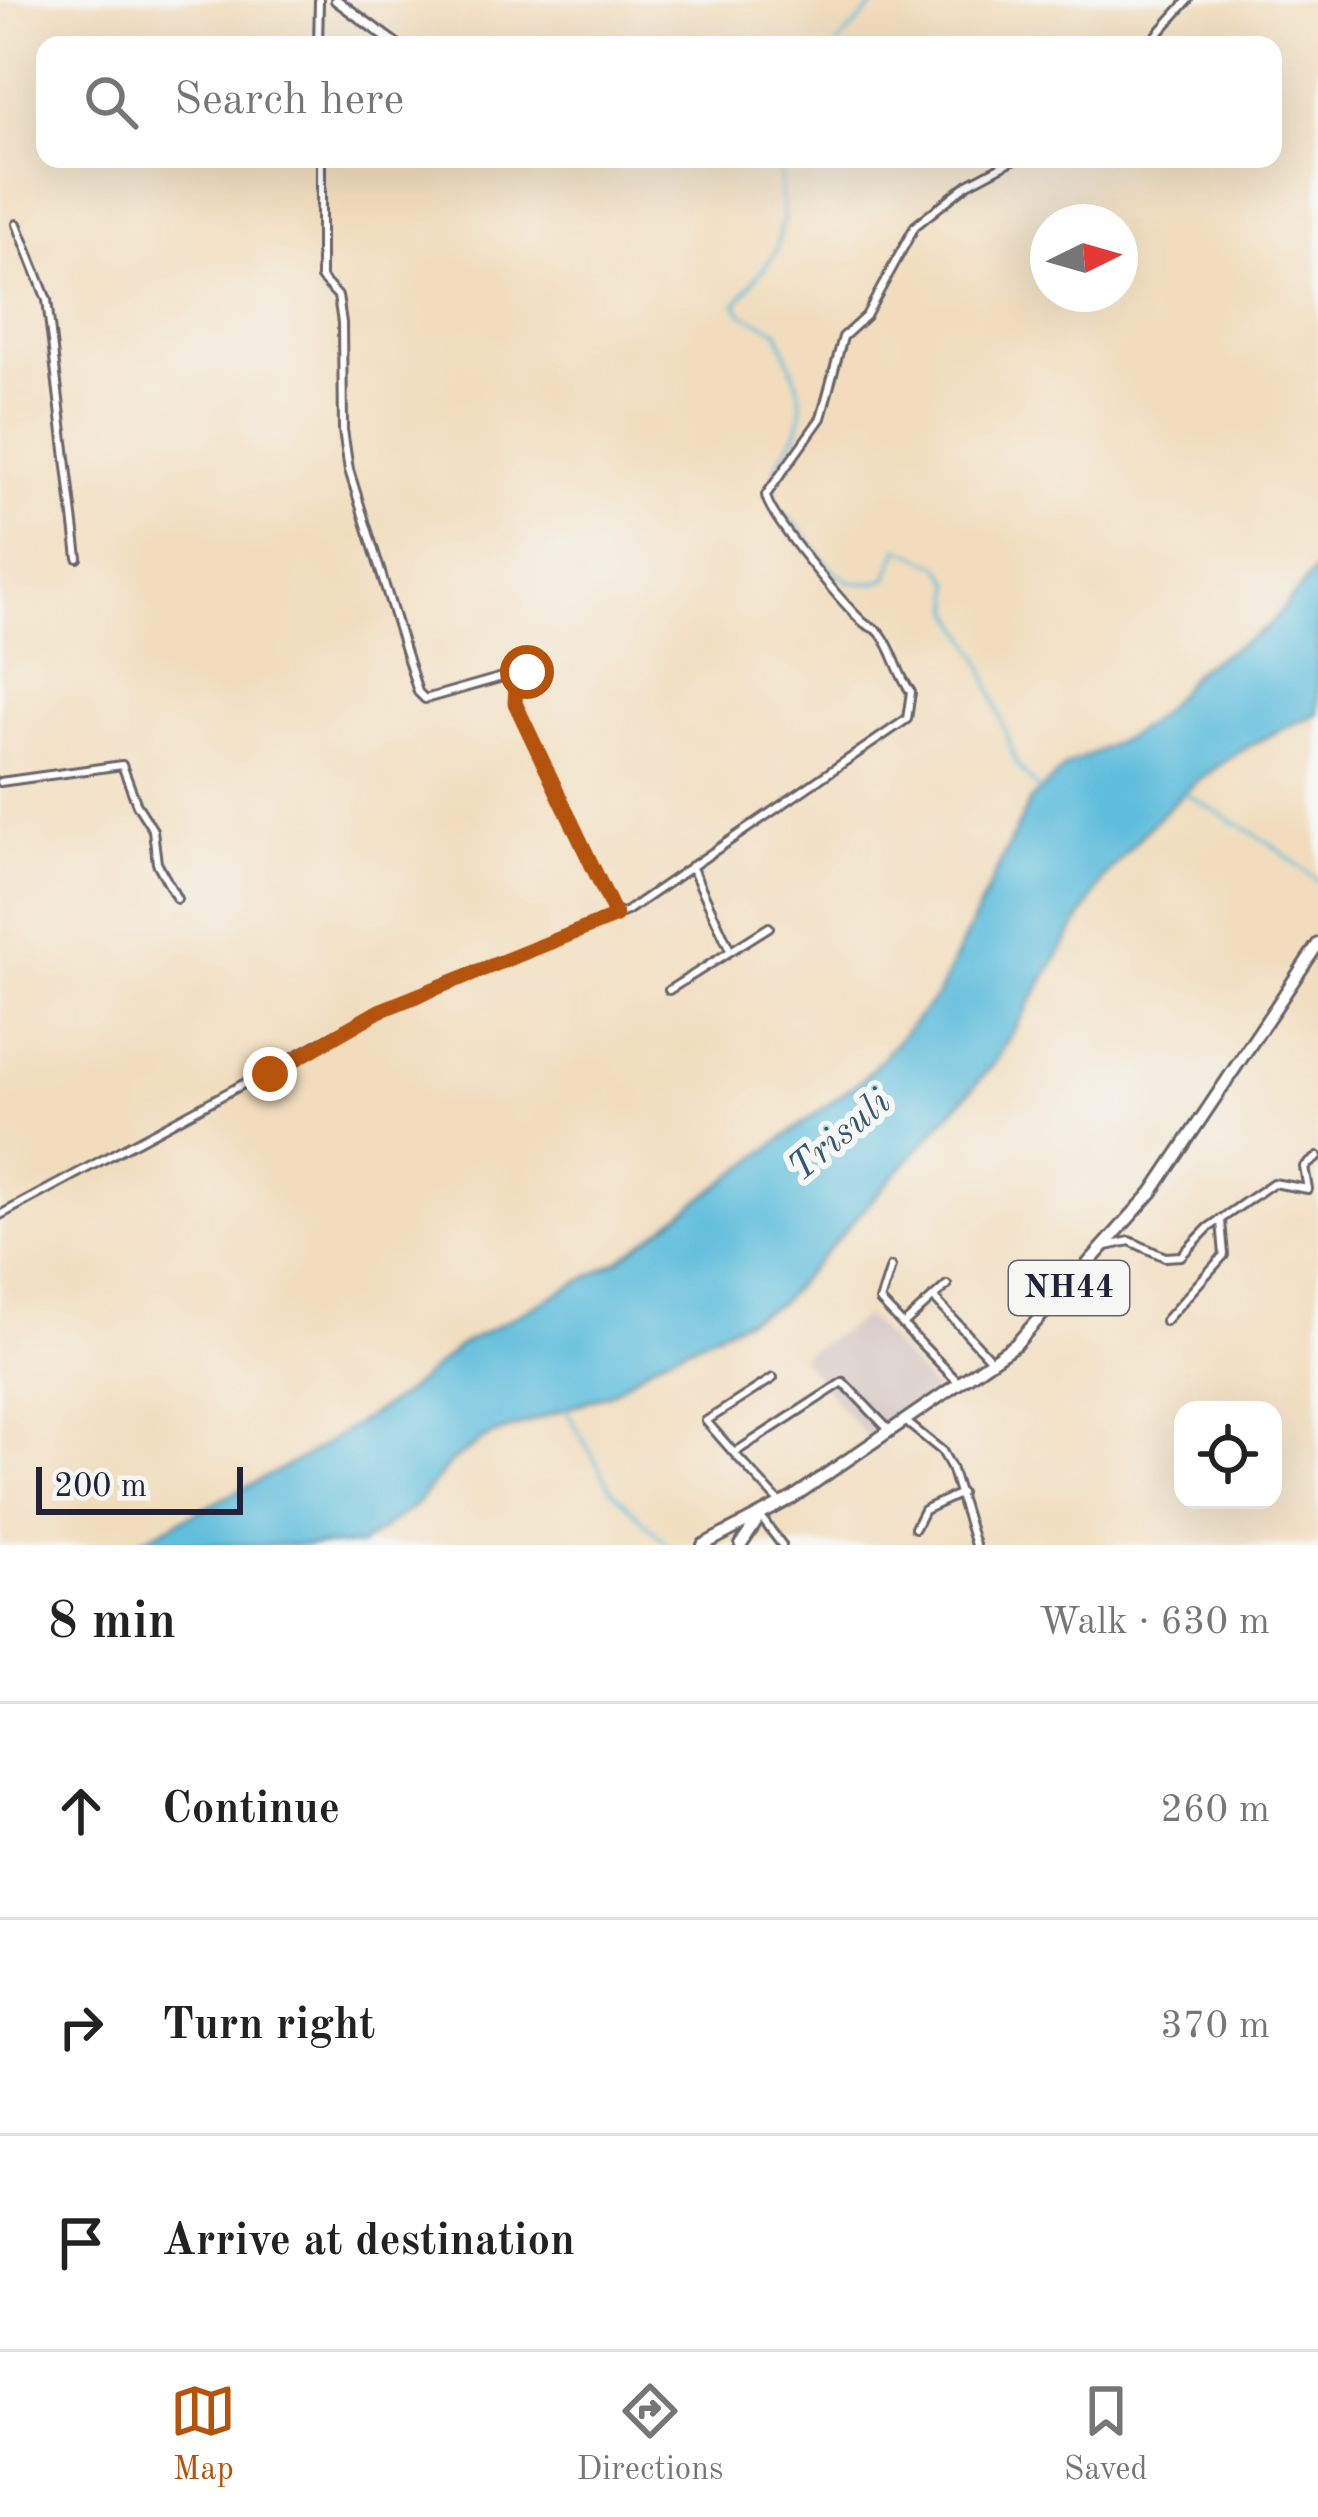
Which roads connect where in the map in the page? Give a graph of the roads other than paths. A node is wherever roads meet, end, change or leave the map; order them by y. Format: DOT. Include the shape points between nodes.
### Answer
graph roads {
  1 [pos="319,0"];
  2 [pos="336,0"];
  3 [pos="1188,0"];
  4 [pos="318,36"];
  5 [pos="385,36"];
  6 [pos="1156,36"];
  7 [pos="321,168"];
  8 [pos="998,168"];
  9 [pos="17,224"];
  10 [pos="78,558"];
  11 [pos="0,782"];
  12 [pos="692,866"];
  13 [pos="177,899"];
  14 [pos="616,916"];
  15 [pos="769,927"];
  16 [pos="1318,944"];
  17 [pos="730,950"];
  18 [pos="1318,959"];
  19 [pos="1296,977"];
  20 [pos="669,990"];
  21 [pos="1318,1157"];
  22 [pos="0,1215"];
  23 [pos="1221,1221"];
  24 [pos="1104,1244"];
  25 [pos="891,1268"];
  26 [pos="947,1285"];
  27 [pos="933,1297"];
  28 [pos="1166,1321"];
  29 [pos="903,1325"];
  30 [pos="993,1362"];
  31 [pos="773,1378"];
  32 [pos="959,1383"];
  33 [pos="905,1421"];
  34 [pos="890,1432"];
  35 [pos="734,1453"];
  36 [pos="961,1493"];
  37 [pos="781,1504"];
  38 [pos="760,1516"];
  39 [pos="915,1528"];
  40 [pos="703,1545"];
  41 [pos="741,1545"];
  42 [pos="782,1545"];
  43 [pos="975,1545"];
  1 -- 4 [label="street"];
  2 -- 5 [label="street"];
  3 -- 6 [label="street"];
  7 -- 14 [label="street" via="321,278 338,296 342,323 349,470 418,692 446,697 527,670 515,703"];
  8 -- 12 [label="street" via="915,226 866,316 843,337 821,418 766,495 789,537 880,632 910,692 907,719"];
  9 -- 10 [label="street" via="47,300"];
  11 -- 13 [label="street" via="122,765"];
  12 -- 14 [label="street"];
  12 -- 17 [label="street"];
  14 -- 22 [label="street" via="379,1011"];
  15 -- 17 [label="street"];
  16 -- 19 [label="highway, NH44"];
  17 -- 20 [label="street"];
  18 -- 19 [label="highway, NH44"];
  19 -- 24 [label="highway, NH44" via="1171,1166"];
  21 -- 23 [label="street" via="1304,1167 1309,1189 1273,1183"];
  23 -- 24 [label="street" via="1174,1258 1130,1240"];
  23 -- 28 [label="street" via="1224,1256"];
  24 -- 30 [label="highway, NH44"];
  25 -- 29 [label="street" via="880,1301"];
  26 -- 27 [label="street"];
  27 -- 29 [label="street"];
  27 -- 30 [label="street"];
  29 -- 32 [label="street"];
  30 -- 32 [label="highway, NH44"];
  31 -- 35 [label="street" via="706,1421"];
  32 -- 33 [label="highway, NH44"];
  33 -- 34 [label="highway, NH44"];
  33 -- 36 [label="street" via="942,1451"];
  34 -- 35 [label="street" via="843,1382"];
  34 -- 37 [label="highway, NH44"];
  35 -- 37 [label="street"];
  36 -- 39 [label="street" via="923,1510"];
  36 -- 43 [label="street"];
  37 -- 38 [label="highway, NH44"];
  38 -- 40 [label="highway, NH44"];
  38 -- 41 [label="highway, NH44"];
  38 -- 42 [label="street"];
}
